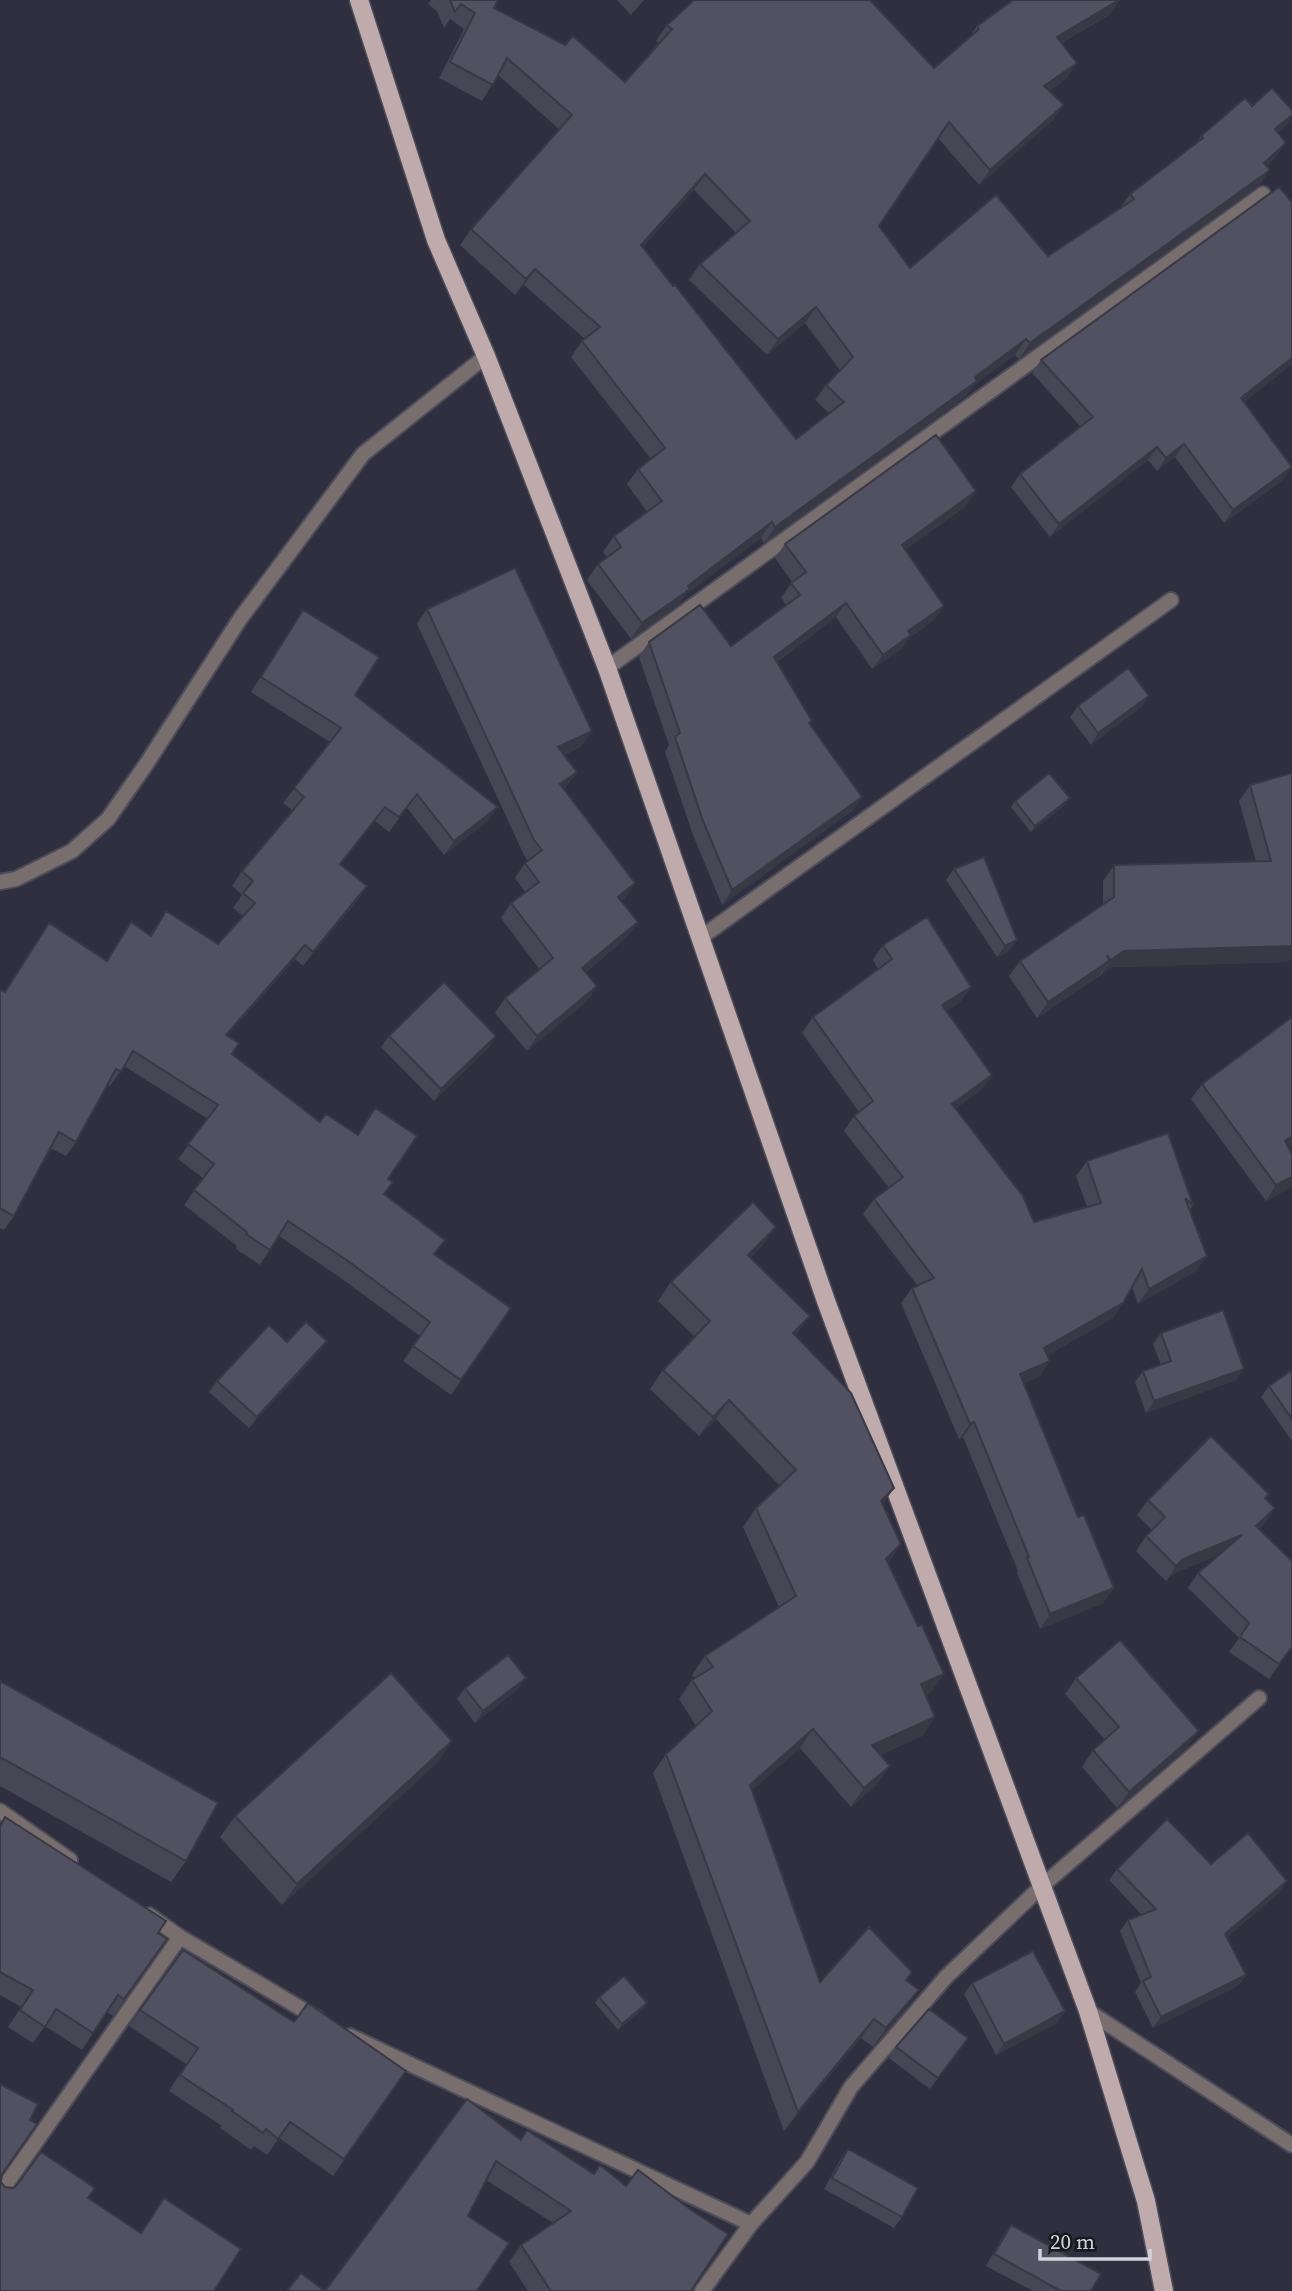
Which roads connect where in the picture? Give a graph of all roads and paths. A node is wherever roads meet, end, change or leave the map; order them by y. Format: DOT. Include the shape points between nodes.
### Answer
graph roads {
  1 [pos="359,0"];
  2 [pos="1263,194"];
  3 [pos="486,356"];
  4 [pos="1171,600"];
  5 [pos="607,668"];
  6 [pos="0,883"];
  7 [pos="700,938"];
  8 [pos="1259,1698"];
  9 [pos="0,1811"];
  10 [pos="79,1866"];
  11 [pos="1042,1886"];
  12 [pos="135,1905"];
  13 [pos="180,1937"];
  14 [pos="1088,2011"];
  15 [pos="1292,2145"];
  16 [pos="0,2193"];
  17 [pos="751,2224"];
  18 [pos="702,2291"];
  19 [pos="1164,2291"];
  1 -- 3 [label="main road" via="436,240"];
  2 -- 5 [label="street"];
  3 -- 5 [label="main road"];
  3 -- 6 [label="street" via="363,454 240,619 108,819 72,851"];
  4 -- 7 [label="street"];
  5 -- 7 [label="main road"];
  7 -- 11 [label="main road" via="830,1314"];
  8 -- 11 [label="street"];
  9 -- 10 [label="street"];
  11 -- 14 [label="main road"];
  11 -- 17 [label="street" via="946,1977 851,2087 807,2162"];
  12 -- 13 [label="street"];
  13 -- 16 [label="street"];
  13 -- 17 [label="street" via="333,2028"];
  14 -- 15 [label="street"];
  14 -- 19 [label="main road" via="1146,2201"];
  17 -- 18 [label="street"];
}
